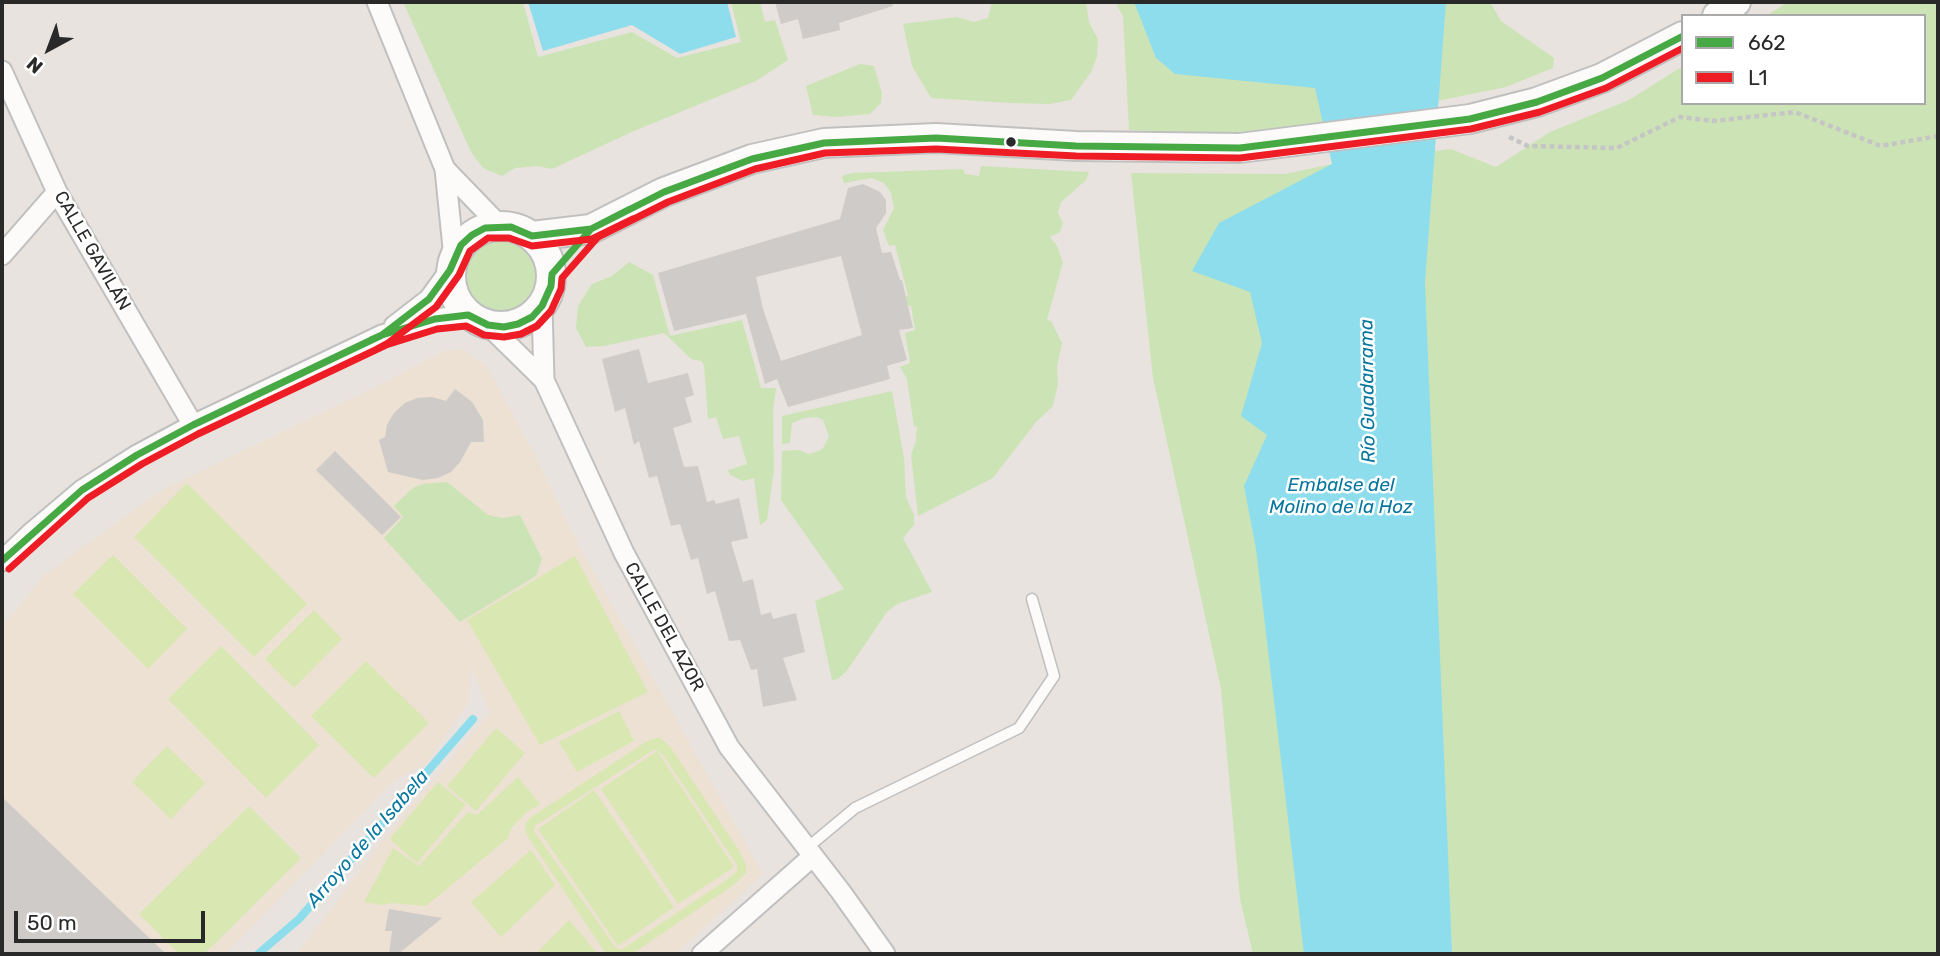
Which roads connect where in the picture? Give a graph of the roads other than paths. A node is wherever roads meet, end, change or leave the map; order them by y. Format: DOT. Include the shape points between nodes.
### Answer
graph roads {
  1 [pos="377,2"];
  2 [pos="1736,2"];
  3 [pos="1720,14"];
  4 [pos="1681,38"];
  5 [pos="2,71"];
  6 [pos="445,169"];
  7 [pos="57,192"];
  8 [pos="499,225"];
  9 [pos="591,229"];
  10 [pos="532,236"];
  11 [pos="2,254"];
  12 [pos="452,264"];
  13 [pos="552,274"];
  14 [pos="542,306"];
  15 [pos="478,320"];
  16 [pos="382,335"];
  17 [pos="544,380"];
  18 [pos="192,425"];
  19 [pos="2,561"];
  20 [pos="1032,600"];
  21 [pos="810,852"];
  22 [pos="702,954"];
  23 [pos="885,954"];
  1 -- 6 [label="street"];
  2 -- 3 [label="street"];
  4 -- 9 [label="street" via="1602,78 1471,119 1240,148 936,138 824,143 752,159 664,192"];
  5 -- 7 [label="street, CALLE GAVILÁN"];
  6 -- 8 [label="street"];
  6 -- 12 [label="street"];
  7 -- 11 [label="street"];
  7 -- 18 [label="street, CALLE GAVILÁN"];
  8 -- 10 [label="street"];
  8 -- 12 [label="street" via="472,234"];
  9 -- 10 [label="street"];
  9 -- 13 [label="street"];
  10 -- 13 [label="street" via="546,253"];
  12 -- 15 [label="street" via="453,294"];
  12 -- 16 [label="street" via="429,299"];
  13 -- 14 [label="street"];
  14 -- 15 [label="street" via="518,324 503,327"];
  14 -- 17 [label="street, CALLE DEL AZOR"];
  15 -- 16 [label="street" via="435,319"];
  15 -- 17 [label="street, CALLE DEL AZOR"];
  16 -- 18 [label="street"];
  17 -- 21 [label="street, CALLE DEL AZOR" via="624,554 729,747"];
  18 -- 19 [label="street" via="82,490"];
  20 -- 21 [label="lane" via="1054,676 1019,728 855,808"];
  21 -- 22 [label="street"];
  21 -- 23 [label="street, CALLE DEL AZOR"];
}
